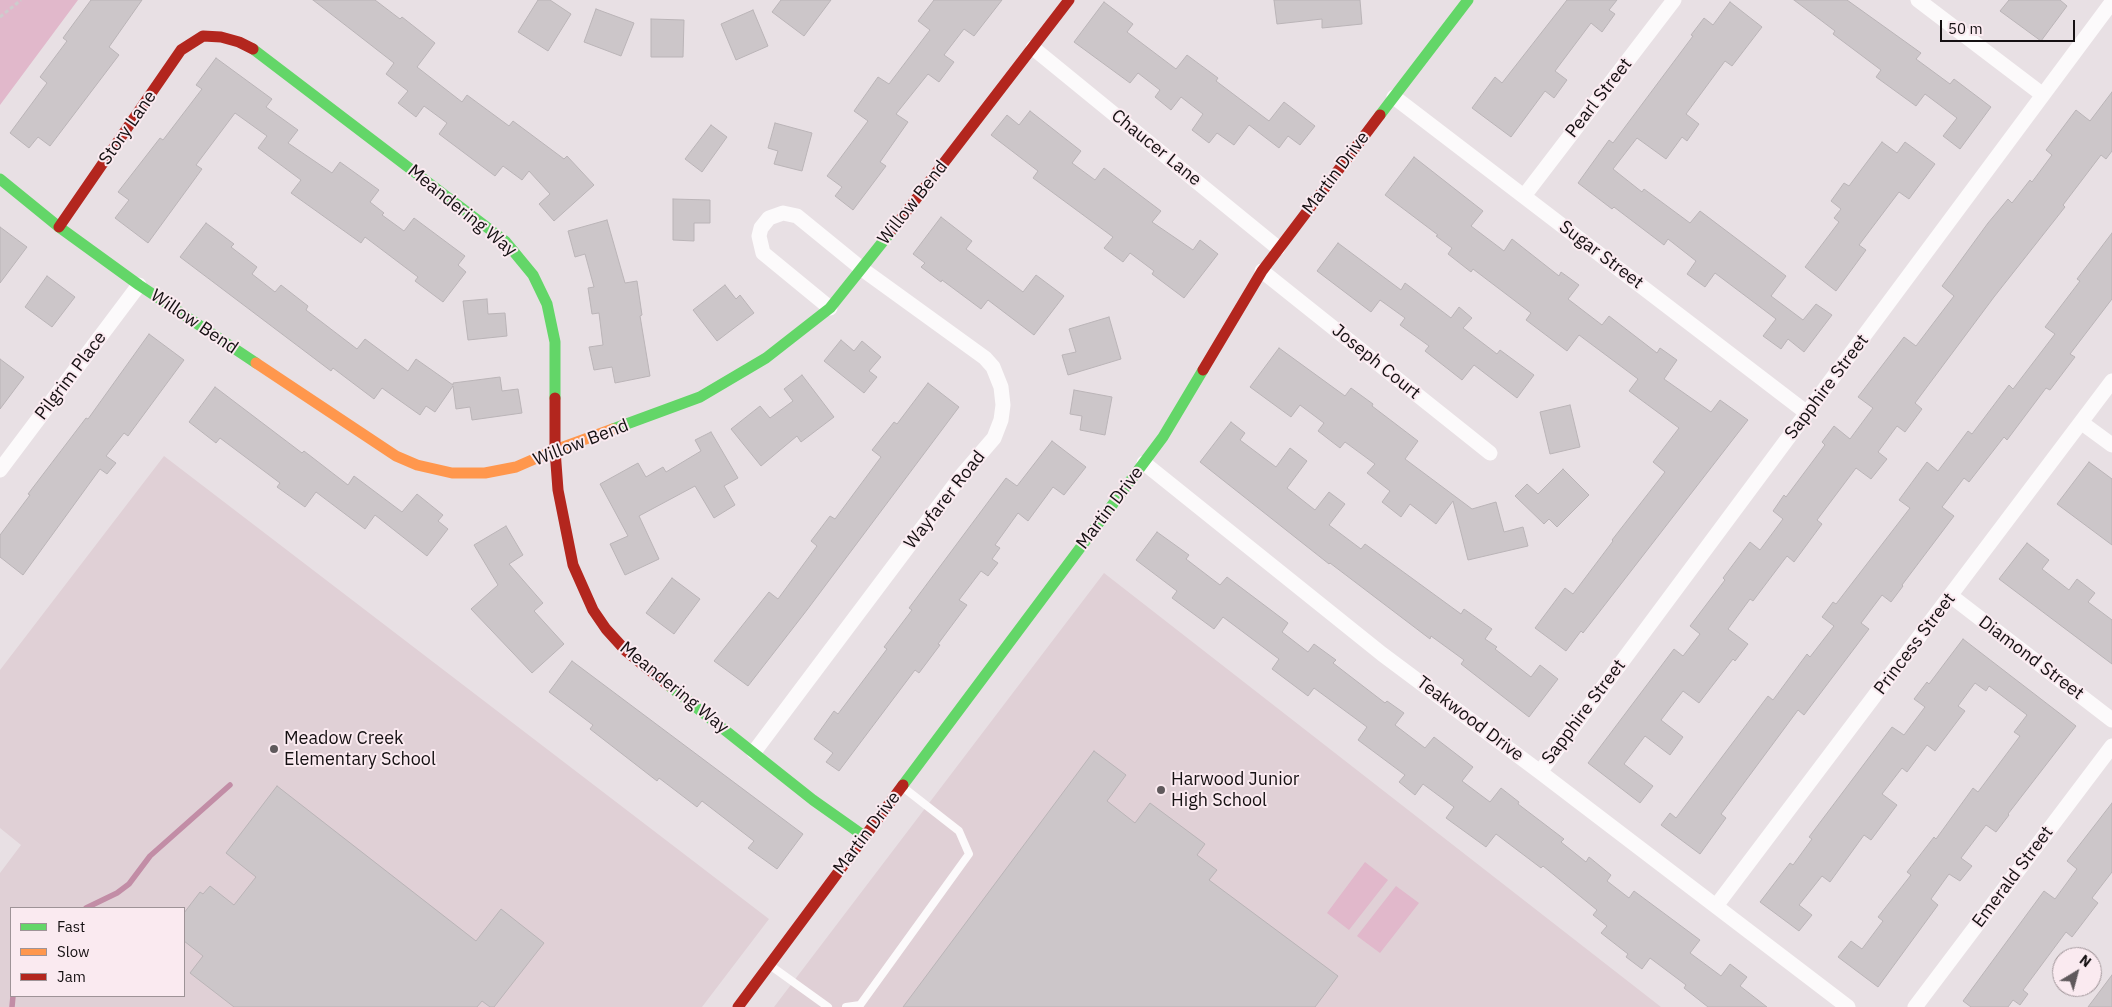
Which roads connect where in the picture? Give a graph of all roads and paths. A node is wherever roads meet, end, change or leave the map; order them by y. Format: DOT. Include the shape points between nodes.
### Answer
graph roads {
  1 [pos="21,0"];
  2 [pos="1069,0"];
  3 [pos="1468,0"];
  4 [pos="1674,0"];
  5 [pos="1918,0"];
  6 [pos="2112,2"];
  7 [pos="0,17"];
  8 [pos="203,36"];
  9 [pos="1033,48"];
  10 [pos="2043,95"];
  11 [pos="1394,96"];
  12 [pos="0,179"];
  13 [pos="1524,196"];
  14 [pos="59,227"];
  15 [pos="1278,248"];
  16 [pos="862,269"];
  17 [pos="1262,271"];
  18 [pos="139,285"];
  19 [pos="830,308"];
  20 [pos="2112,381"];
  21 [pos="1807,413"];
  22 [pos="2082,423"];
  23 [pos="2112,445"];
  24 [pos="555,450"];
  25 [pos="1490,453"];
  26 [pos="1144,463"];
  27 [pos="1,467"];
  28 [pos="1951,596"];
  29 [pos="2112,720"];
  30 [pos="2112,746"];
  31 [pos="754,752"];
  32 [pos="1540,772"];
  33 [pos="902,786"];
  34 [pos="864,836"];
  35 [pos="1716,906"];
  36 [pos="769,965"];
  37 [pos="738,1007"];
  38 [pos="828,1007"];
  39 [pos="846,1007"];
  40 [pos="1848,1007"];
  41 [pos="1915,1007"];
  1 -- 7 [label="path"];
  2 -- 9 [label="street, Willow Bend"];
  3 -- 11 [label="street, Martin Drive"];
  4 -- 13 [label="street, Pearl Street"];
  5 -- 10 [label="street"];
  6 -- 10 [label="street, Sapphire Street"];
  8 -- 14 [label="street, Story Lane" via="181,50"];
  8 -- 24 [label="street, Meandering Way" via="221,37 252,49 505,241 520,257 533,275 546,304 555,342"];
  9 -- 15 [label="street, Chaucer Lane"];
  9 -- 16 [label="street, Willow Bend"];
  10 -- 21 [label="street, Sapphire Street"];
  11 -- 13 [label="street, Sugar Street"];
  11 -- 15 [label="street, Martin Drive"];
  12 -- 14 [label="street, Willow Bend"];
  13 -- 21 [label="street, Sugar Street"];
  14 -- 18 [label="street, Willow Bend"];
  15 -- 17 [label="street, Martin Drive"];
  16 -- 19 [label="street, Willow Bend"];
  16 -- 19 [label="street, Wayfarer Road" via="797,216 776,215 764,224 759,236 763,253"];
  16 -- 31 [label="street, Wayfarer Road" via="985,358 993,367 1001,387 1001,420 994,438 962,475"];
  17 -- 25 [label="street, Joseph Court"];
  17 -- 26 [label="street, Martin Drive" via="1163,437"];
  18 -- 24 [label="street, Willow Bend" via="375,443 417,465 452,473 485,473 516,468"];
  18 -- 27 [label="street, Pilgrim Place"];
  19 -- 24 [label="street, Willow Bend" via="766,358 719,388 680,406"];
  20 -- 22 [label="street, Princess Street"];
  21 -- 32 [label="street, Sapphire Street"];
  22 -- 23 [label="street"];
  22 -- 28 [label="street, Princess Street"];
  24 -- 31 [label="street, Meandering Way" via="566,539 576,575 593,610 626,651"];
  26 -- 32 [label="street, Teakwood Drive" via="1382,654"];
  26 -- 33 [label="street, Martin Drive"];
  28 -- 29 [label="street, Diamond Street"];
  28 -- 35 [label="street, Princess Street"];
  30 -- 41 [label="street, Emerald Street"];
  31 -- 34 [label="street, Meandering Way"];
  32 -- 35 [label="street, Teakwood Drive"];
  33 -- 34 [label="street, Martin Drive"];
  33 -- 39 [label="lane" via="959,831 969,854 860,1004"];
  34 -- 36 [label="street, Martin Drive"];
  35 -- 40 [label="street, Teakwood Drive"];
  36 -- 37 [label="street, Martin Drive"];
  36 -- 38 [label="lane"];
}
